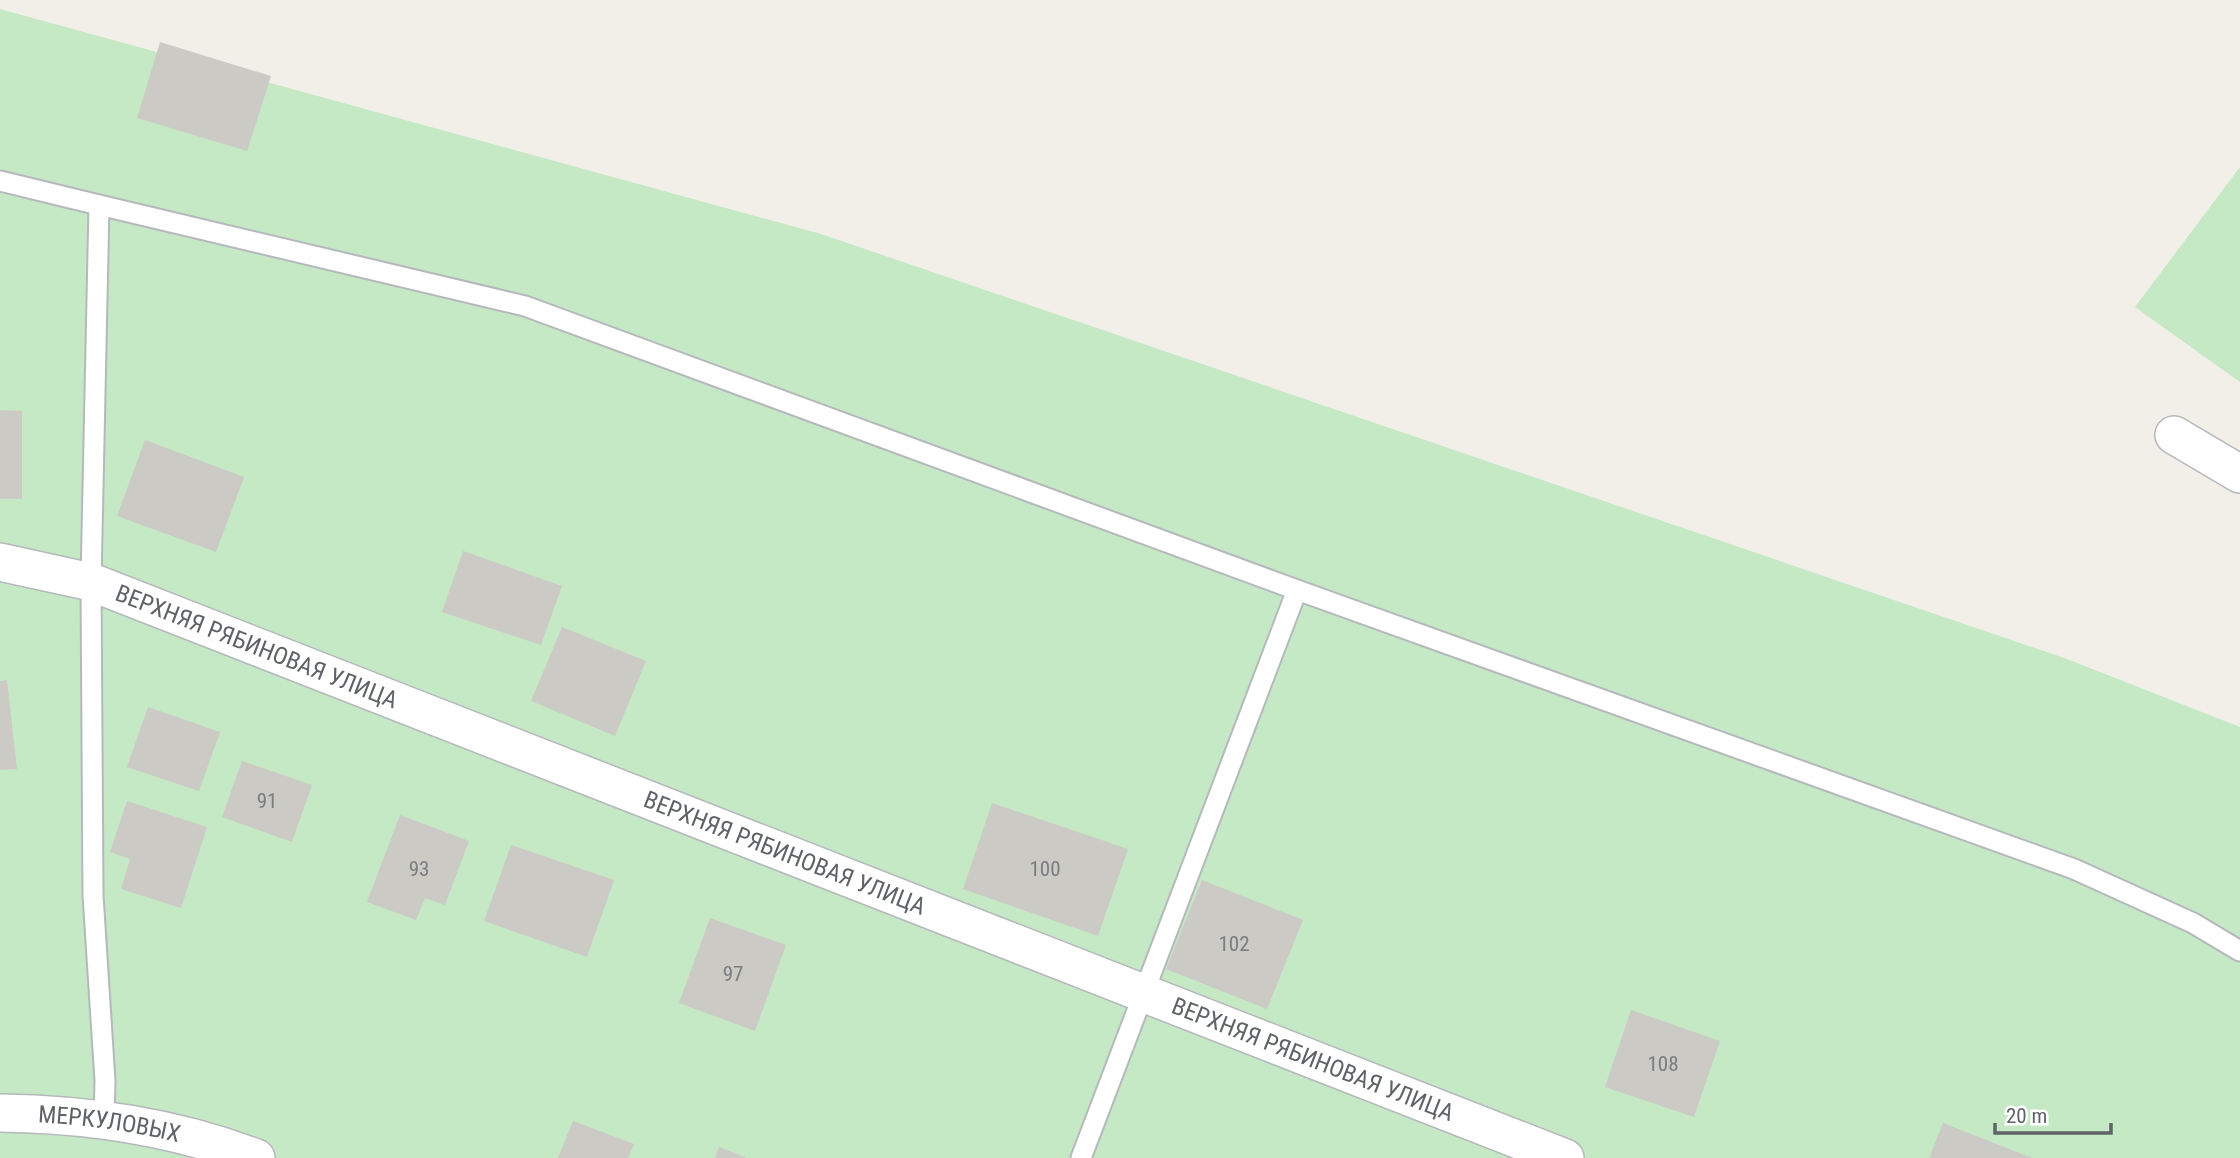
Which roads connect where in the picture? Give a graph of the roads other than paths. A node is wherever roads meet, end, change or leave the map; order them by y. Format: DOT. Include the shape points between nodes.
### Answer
graph roads {
  1 [pos="0,181"];
  2 [pos="99,205"];
  3 [pos="2174,435"];
  4 [pos="2240,474"];
  5 [pos="0,562"];
  6 [pos="91,582"];
  7 [pos="1297,590"];
  8 [pos="2240,951"];
  9 [pos="1145,994"];
  10 [pos="0,1113"];
  11 [pos="104,1120"];
  12 [pos="256,1158"];
  13 [pos="1081,1158"];
  14 [pos="1566,1158"];
  1 -- 2 [label="lane"];
  2 -- 6 [label="lane"];
  2 -- 7 [label="lane" via="525,306"];
  3 -- 4 [label="street"];
  5 -- 6 [label="street, ВЕРХНЯЯ РЯБИНОВАЯ УЛИЦА"];
  6 -- 9 [label="street, ВЕРХНЯЯ РЯБИНОВАЯ УЛИЦА"];
  6 -- 11 [label="lane" via="93,895"];
  7 -- 8 [label="lane" via="2074,869 2193,923"];
  7 -- 9 [label="lane"];
  9 -- 13 [label="lane"];
  9 -- 14 [label="street, ВЕРХНЯЯ РЯБИНОВАЯ УЛИЦА"];
  10 -- 11 [label="street, МЕРКУЛОВЫХ"];
  11 -- 12 [label="street, МЕРКУЛОВЫХ" via="200,1140"];
}
